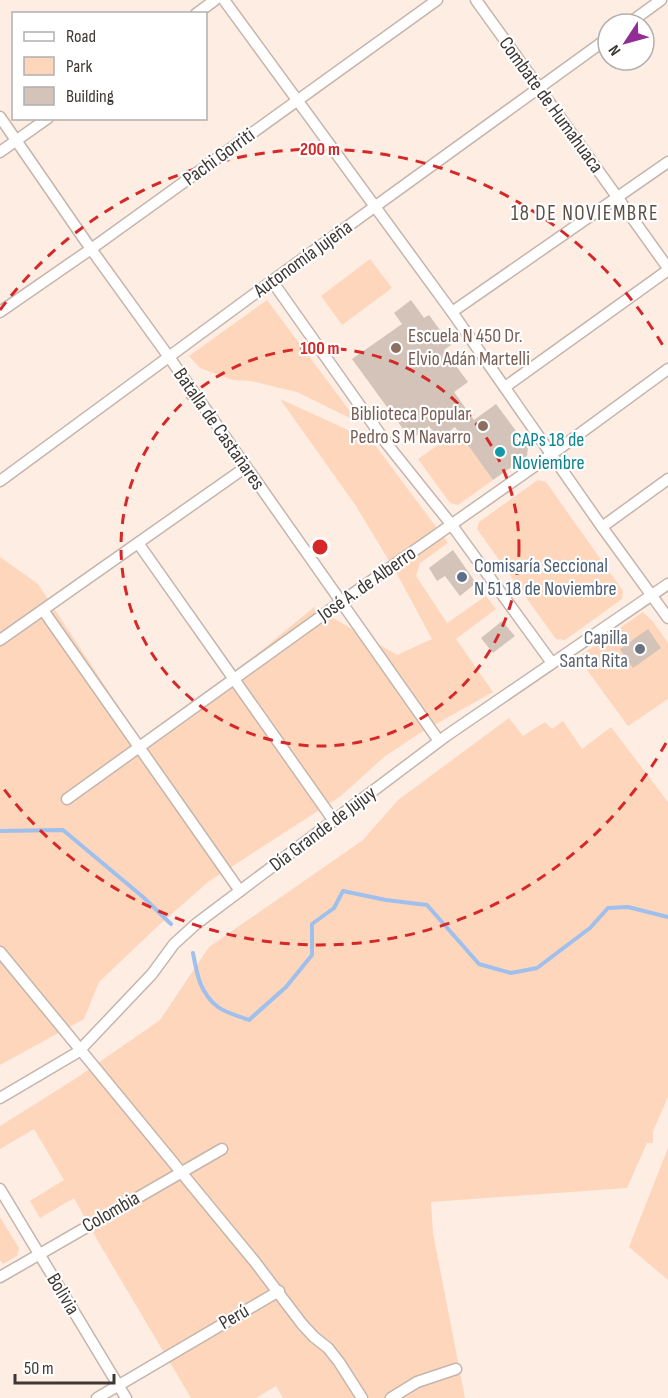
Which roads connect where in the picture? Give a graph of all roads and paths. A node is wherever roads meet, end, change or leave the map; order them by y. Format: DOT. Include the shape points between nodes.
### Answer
graph roads {
  1 [pos="215,0"];
  2 [pos="224,0"];
  3 [pos="437,0"];
  4 [pos="476,0"];
  5 [pos="661,0"];
  6 [pos="199,12"];
  7 [pos="644,12"];
  8 [pos="596,47"];
  9 [pos="539,88"];
  10 [pos="298,100"];
  11 [pos="0,117"];
  12 [pos="45,120"];
  13 [pos="17,140"];
  14 [pos="0,152"];
  15 [pos="668,162"];
  16 [pos="618,198"];
  17 [pos="375,207"];
  18 [pos="91,249"];
  19 [pos="668,269"];
  20 [pos="272,281"];
  21 [pos="0,312"];
  22 [pos="452,312"];
  23 [pos="169,357"];
  24 [pos="668,369"];
  25 [pos="505,387"];
  26 [pos="552,454"];
  27 [pos="246,467"];
  28 [pos="668,479"];
  29 [pos="0,481"];
  30 [pos="451,524"];
  31 [pos="602,527"];
  32 [pos="138,543"];
  33 [pos="668,584"];
  34 [pos="652,596"];
  35 [pos="341,602"];
  36 [pos="43,610"];
  37 [pos="668,618"];
  38 [pos="0,640"];
  39 [pos="552,663"];
  40 [pos="234,679"];
  41 [pos="439,741"];
  42 [pos="139,747"];
  43 [pos="67,799"];
  44 [pos="334,821"];
  45 [pos="240,891"];
  46 [pos="0,954"];
  47 [pos="81,1050"];
  48 [pos="0,1098"];
  49 [pos="222,1149"];
  50 [pos="181,1172"];
  51 [pos="0,1191"];
  52 [pos="39,1253"];
  53 [pos="0,1277"];
  54 [pos="279,1291"];
  55 [pos="456,1369"];
  56 [pos="118,1385"];
  57 [pos="97,1398"];
  58 [pos="126,1398"];
  59 [pos="363,1398"];
  60 [pos="391,1398"];
  1 -- 6 [label="street"];
  2 -- 10 [label="street"];
  3 -- 10 [label="street, Pachi Gorriti"];
  4 -- 9 [label="street, Combate de Humahuaca"];
  5 -- 7 [label="street"];
  8 -- 9 [label="street, Autonomía Jujeña"];
  9 -- 16 [label="street, Combate de Humahuaca"];
  9 -- 17 [label="street, Autonomía Jujeña"];
  10 -- 17 [label="street"];
  10 -- 18 [label="street, Pachi Gorriti"];
  11 -- 13 [label="street, Batalla de Castañares"];
  12 -- 13 [label="street"];
  13 -- 14 [label="street"];
  13 -- 18 [label="street, Batalla de Castañares"];
  15 -- 16 [label="street"];
  16 -- 19 [label="street, Combate de Humahuaca"];
  16 -- 22 [label="street"];
  17 -- 20 [label="street, Autonomía Jujeña"];
  17 -- 22 [label="street"];
  18 -- 21 [label="street, Pachi Gorriti"];
  18 -- 23 [label="street, Batalla de Castañares"];
  19 -- 25 [label="street"];
  20 -- 23 [label="street, Autonomía Jujeña"];
  20 -- 30 [label="street" via="387,444"];
  22 -- 25 [label="street"];
  23 -- 27 [label="street, Batalla de Castañares"];
  23 -- 29 [label="street, Autonomía Jujeña"];
  24 -- 26 [label="street, José A. de Alberro"];
  25 -- 26 [label="street"];
  26 -- 30 [label="street, José A. de Alberro"];
  26 -- 31 [label="street"];
  27 -- 32 [label="street"];
  27 -- 35 [label="street, Batalla de Castañares"];
  28 -- 31 [label="street"];
  30 -- 35 [label="street, José A. de Alberro"];
  30 -- 39 [label="street"];
  31 -- 34 [label="street"];
  32 -- 36 [label="street"];
  32 -- 40 [label="street"];
  33 -- 34 [label="street, Día Grande de Jujuy"];
  34 -- 37 [label="street"];
  34 -- 39 [label="street, Día Grande de Jujuy"];
  35 -- 40 [label="street, José A. de Alberro"];
  35 -- 41 [label="street, Batalla de Castañares"];
  36 -- 38 [label="street"];
  36 -- 42 [label="street"];
  39 -- 41 [label="street, Día Grande de Jujuy"];
  40 -- 42 [label="street, José A. de Alberro"];
  40 -- 44 [label="street"];
  41 -- 44 [label="street, Día Grande de Jujuy"];
  42 -- 43 [label="street, José A. de Alberro"];
  42 -- 45 [label="street"];
  44 -- 45 [label="street, Día Grande de Jujuy"];
  45 -- 47 [label="street, Día Grande de Jujuy" via="174,944 152,974"];
  46 -- 47 [label="street"];
  47 -- 48 [label="street, Día Grande de Jujuy"];
  47 -- 50 [label="street"];
  49 -- 50 [label="street, Colombia"];
  50 -- 52 [label="street, Colombia"];
  50 -- 54 [label="street"];
  51 -- 52 [label="street, Bolivia"];
  52 -- 53 [label="street, Colombia"];
  52 -- 56 [label="street, Bolivia"];
  54 -- 56 [label="street, Perú"];
  54 -- 59 [label="street" via="302,1324 339,1362"];
  55 -- 60 [label="street" via="417,1382"];
  56 -- 57 [label="street, Perú"];
  56 -- 58 [label="street, Bolivia"];
}
